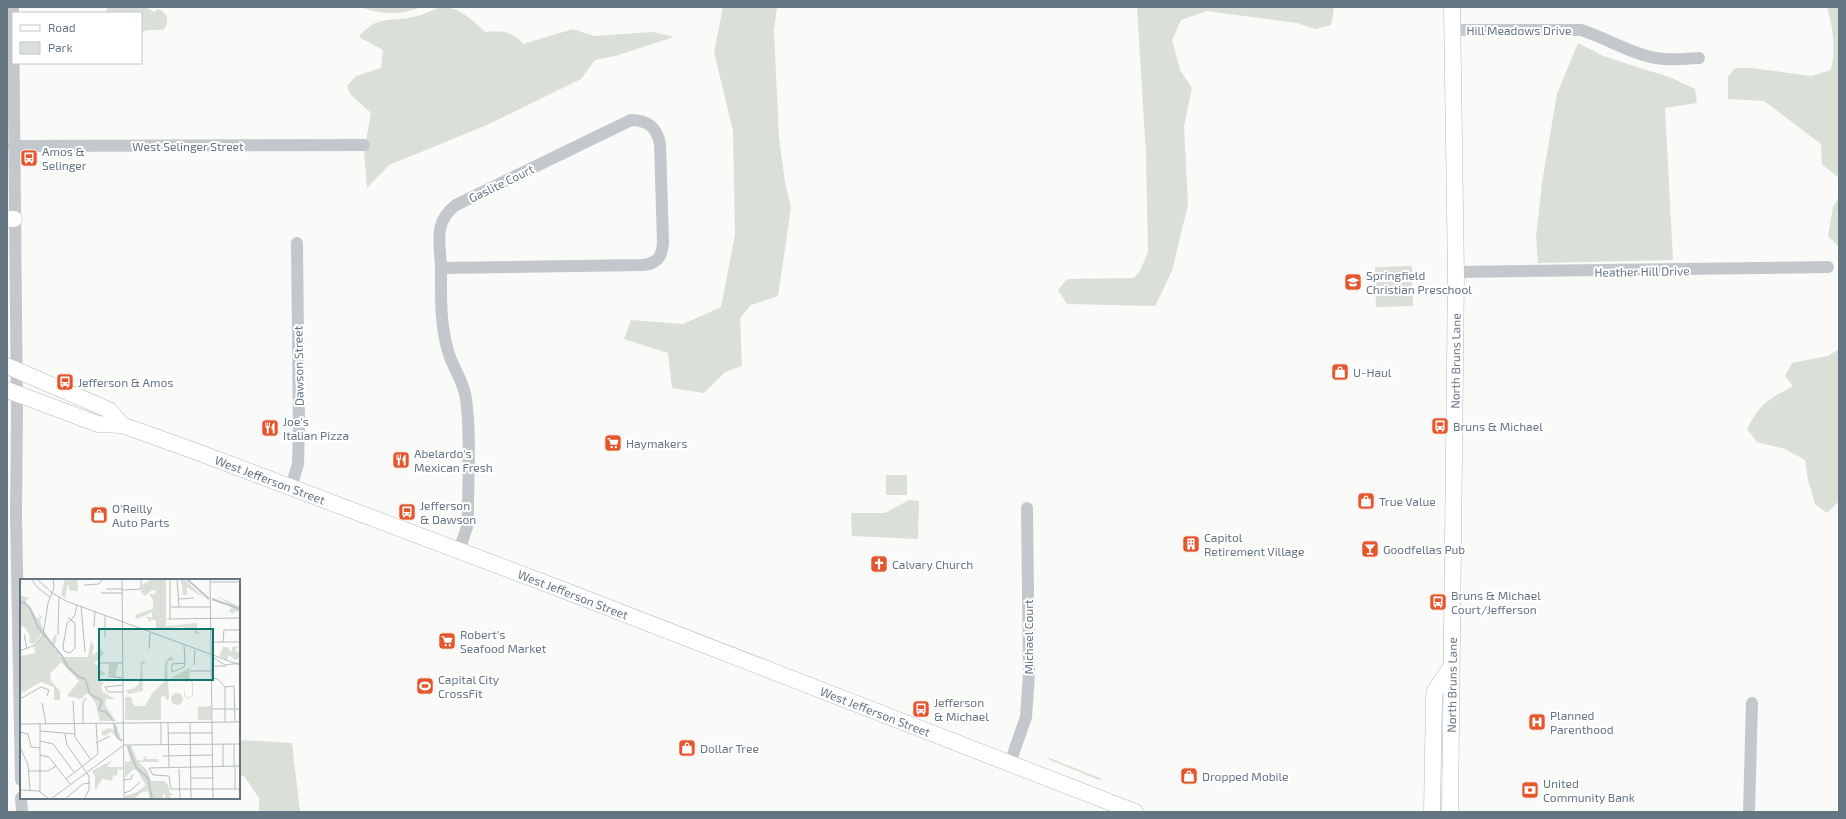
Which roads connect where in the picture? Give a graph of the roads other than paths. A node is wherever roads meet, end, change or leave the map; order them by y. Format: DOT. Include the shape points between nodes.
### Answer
graph roads {
  1 [pos="1452,7"];
  2 [pos="1453,30"];
  3 [pos="1699,58"];
  4 [pos="13,64"];
  5 [pos="364,145"];
  6 [pos="13,146"];
  7 [pos="10,219"];
  8 [pos="297,243"];
  9 [pos="1828,267"];
  10 [pos="441,268"];
  11 [pos="1456,272"];
  12 [pos="12,369"];
  13 [pos="12,392"];
  14 [pos="122,425"];
  15 [pos="291,487"];
  16 [pos="1027,508"];
  17 [pos="459,551"];
  18 [pos="12,616"];
  19 [pos="1451,666"];
  20 [pos="1752,703"];
  21 [pos="20,762"];
  22 [pos="1010,763"];
  23 [pos="21,799"];
  24 [pos="22,812"];
  25 [pos="1133,812"];
  26 [pos="1432,812"];
  27 [pos="1450,812"];
  28 [pos="1749,812"];
  1 -- 2 [label="main road, North Bruns Lane"];
  2 -- 3 [label="street, Hill Meadows Drive" via="1581,30 1648,57"];
  2 -- 11 [label="main road, North Bruns Lane"];
  4 -- 6 [label="street"];
  5 -- 6 [label="street, West Selinger Street"];
  6 -- 7 [label="street"];
  7 -- 12 [label="street"];
  8 -- 15 [label="street, Dawson Street" via="299,428 298,464"];
  9 -- 11 [label="street, Heather Hill Drive"];
  10 -- 10 [label="street, Gaslite Court" via="440,224 444,216 456,205 631,120 647,122 655,129 660,144 663,243 660,258 655,262 642,265"];
  10 -- 17 [label="street, Gaslite Court" via="442,316 446,342 451,360 463,384 468,418 467,527"];
  11 -- 19 [label="main road, North Bruns Lane"];
  12 -- 13 [label="street"];
  12 -- 14 [label="main road" via="109,410"];
  13 -- 14 [label="main road, West Jefferson Street" via="98,424"];
  13 -- 18 [label="street"];
  14 -- 15 [label="main road, West Jefferson Street"];
  15 -- 17 [label="main road, West Jefferson Street"];
  16 -- 22 [label="street, Michael Court" via="1029,674 1026,717"];
  17 -- 22 [label="main road, West Jefferson Street"];
  18 -- 21 [label="street"];
  19 -- 26 [label="main road" via="1435,690"];
  19 -- 27 [label="main road, North Bruns Lane"];
  20 -- 28 [label="street"];
  22 -- 25 [label="main road, West Jefferson Street"];
  23 -- 24 [label="street"];
}
